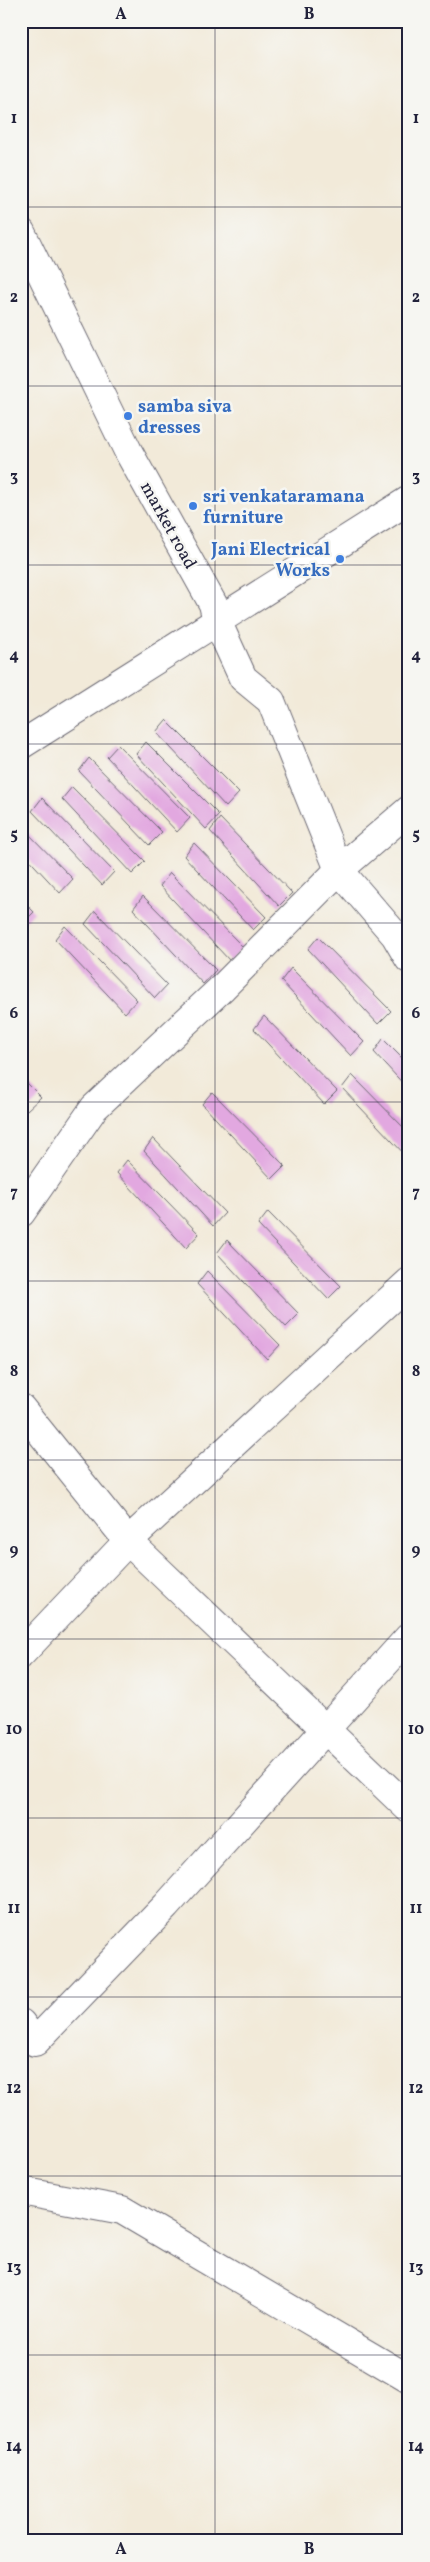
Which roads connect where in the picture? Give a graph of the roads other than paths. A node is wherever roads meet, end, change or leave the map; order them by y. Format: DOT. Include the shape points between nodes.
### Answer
graph roads {
  1 [pos="21,232"];
  2 [pos="409,500"];
  3 [pos="217,621"];
  4 [pos="21,745"];
  5 [pos="409,810"];
  6 [pos="338,870"];
  7 [pos="409,959"];
  8 [pos="21,1213"];
  9 [pos="409,1282"];
  10 [pos="21,1408"];
  11 [pos="128,1541"];
  12 [pos="409,1636"];
  13 [pos="21,1654"];
  14 [pos="325,1729"];
  15 [pos="409,1809"];
  16 [pos="21,2023"];
  17 [pos="21,2191"];
  18 [pos="409,2379"];
  1 -- 3 [label="main road, market road" via="128,451 213,604"];
  2 -- 3 [label="main road"];
  3 -- 4 [label="main road"];
  3 -- 6 [label="main road, market road" via="243,678 271,701"];
  5 -- 6 [label="main road"];
  6 -- 7 [label="main road, market road" via="395,935"];
  6 -- 8 [label="main road" via="223,987 94,1108"];
  9 -- 11 [label="main road"];
  10 -- 11 [label="main road"];
  11 -- 13 [label="main road"];
  11 -- 14 [label="main road"];
  12 -- 14 [label="main road"];
  14 -- 15 [label="main road"];
  14 -- 16 [label="main road" via="166,1906 35,2042"];
  17 -- 18 [label="main road" via="122,2210"];
}
